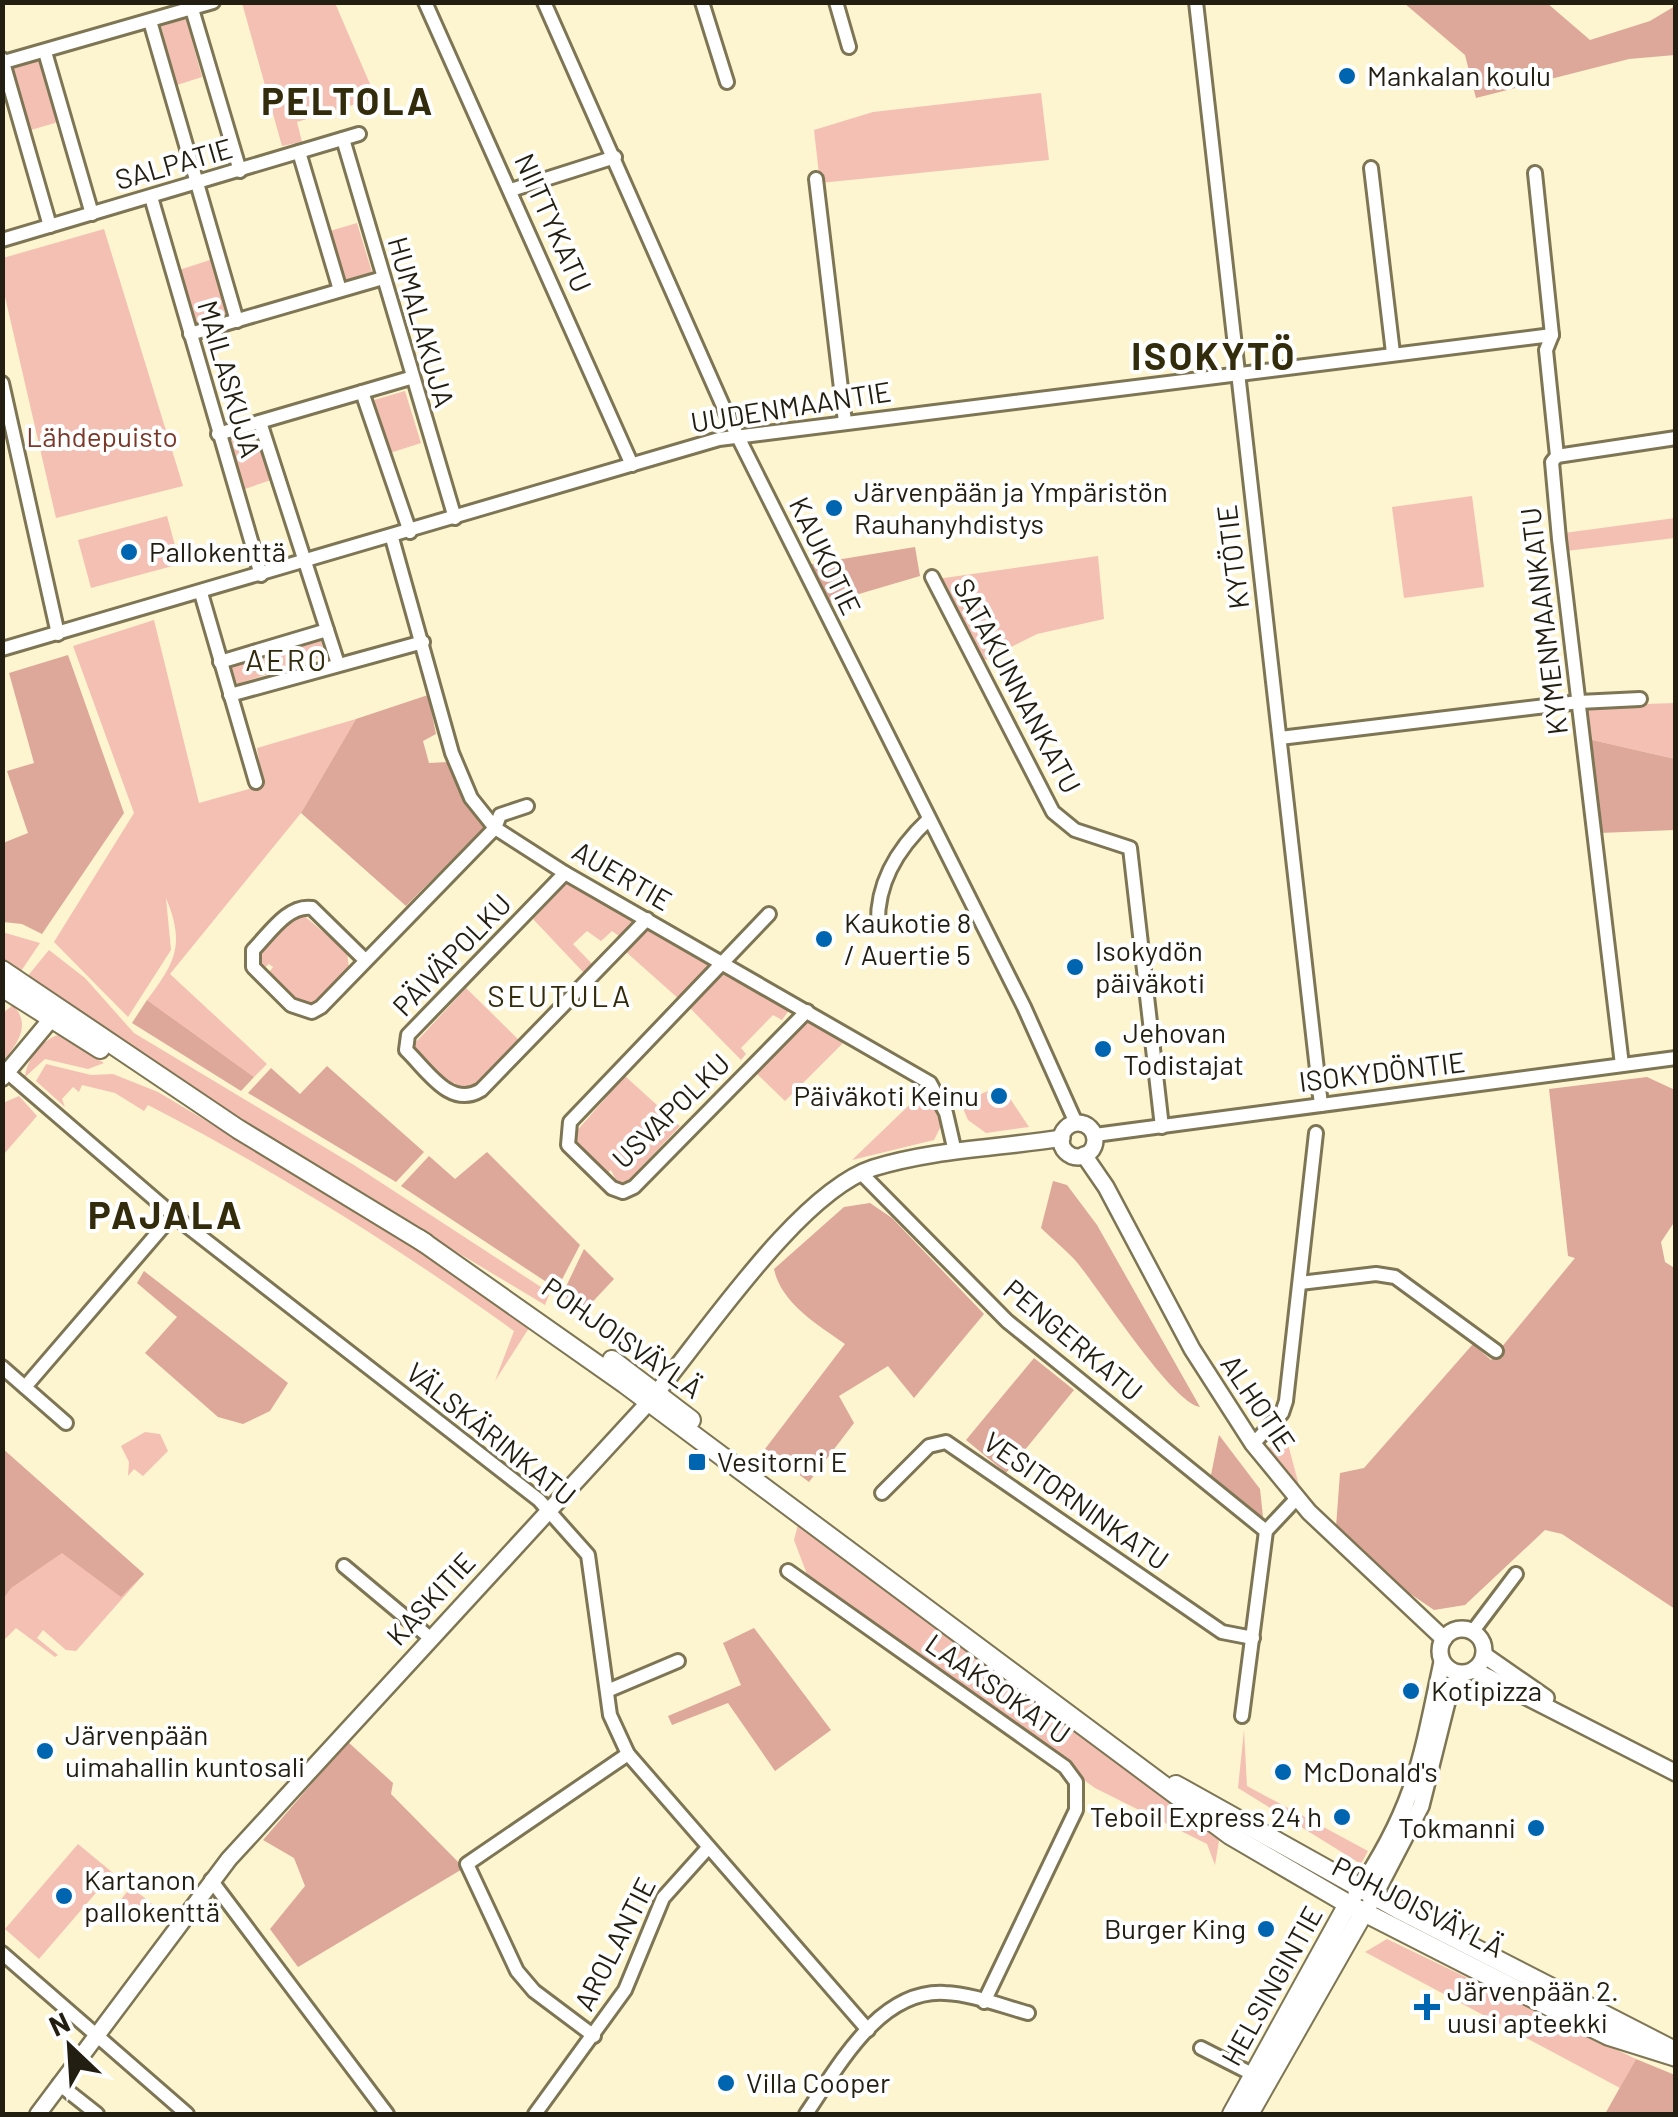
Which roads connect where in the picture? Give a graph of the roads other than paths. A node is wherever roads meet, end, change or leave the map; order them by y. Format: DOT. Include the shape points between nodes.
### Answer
graph roads {
  1 [pos="212,2"];
  2 [pos="426,2"];
  3 [pos="544,2"];
  4 [pos="702,2"];
  5 [pos="836,2"];
  6 [pos="1196,2"];
  7 [pos="192,9"];
  8 [pos="150,22"];
  9 [pos="849,46"];
  10 [pos="44,52"];
  11 [pos="3,60"];
  12 [pos="727,82"];
  13 [pos="358,134"];
  14 [pos="342,139"];
  15 [pos="299,152"];
  16 [pos="614,157"];
  17 [pos="1371,168"];
  18 [pos="240,170"];
  19 [pos="1535,173"];
  20 [pos="816,179"];
  21 [pos="197,183"];
  22 [pos="511,190"];
  23 [pos="151,197"];
  24 [pos="92,214"];
  25 [pos="50,226"];
  26 [pos="2,240"];
  27 [pos="383,278"];
  28 [pos="340,290"];
  29 [pos="237,321"];
  30 [pos="190,334"];
  31 [pos="1552,336"];
  32 [pos="1393,353"];
  33 [pos="1237,374"];
  34 [pos="410,378"];
  35 [pos="2,383"];
  36 [pos="362,392"];
  37 [pos="260,422"];
  38 [pos="845,422"];
  39 [pos="218,434"];
  40 [pos="738,436"];
  41 [pos="1676,438"];
  42 [pos="1557,456"];
  43 [pos="632,465"];
  44 [pos="454,518"];
  45 [pos="410,532"];
  46 [pos="392,538"];
  47 [pos="306,562"];
  48 [pos="260,575"];
  49 [pos="932,577"];
  50 [pos="201,593"];
  51 [pos="327,630"];
  52 [pos="58,634"];
  53 [pos="422,642"];
  54 [pos="2,649"];
  55 [pos="220,662"];
  56 [pos="338,664"];
  57 [pos="230,695"];
  58 [pos="1640,699"];
  59 [pos="1578,702"];
  60 [pos="1280,738"];
  61 [pos="256,782"];
  62 [pos="527,806"];
  63 [pos="929,819"];
  64 [pos="496,828"];
  65 [pos="564,874"];
  66 [pos="769,914"];
  67 [pos="646,920"];
  68 [pos="878,924"];
  69 [pos="365,960"];
  70 [pos="722,965"];
  71 [pos="2,970"];
  72 [pos="2,987"];
  73 [pos="50,1010"];
  74 [pos="807,1011"];
  75 [pos="1676,1058"];
  76 [pos="1622,1065"];
  77 [pos="5,1075"];
  78 [pos="1321,1105"];
  79 [pos="1076,1123"];
  80 [pos="1162,1127"];
  81 [pos="1316,1133"];
  82 [pos="1094,1135"];
  83 [pos="1062,1138"];
  84 [pos="955,1152"];
  85 [pos="1084,1155"];
  86 [pos="862,1174"];
  87 [pos="173,1215"];
  88 [pos="1300,1283"];
  89 [pos="1496,1351"];
  90 [pos="2,1367"];
  91 [pos="25,1387"];
  92 [pos="652,1398"];
  93 [pos="66,1423"];
  94 [pos="1252,1444"];
  95 [pos="882,1493"];
  96 [pos="1296,1498"];
  97 [pos="549,1510"];
  98 [pos="1266,1531"];
  99 [pos="344,1566"];
  100 [pos="788,1572"];
  101 [pos="1516,1574"];
  102 [pos="1473,1632"];
  103 [pos="429,1638"];
  104 [pos="1252,1638"];
  105 [pos="1444,1638"];
  106 [pos="1484,1656"];
  107 [pos="678,1660"];
  108 [pos="1442,1662"];
  109 [pos="1468,1672"];
  110 [pos="606,1691"];
  111 [pos="1242,1716"];
  112 [pos="628,1754"];
  113 [pos="1633,1755"];
  114 [pos="1676,1773"];
  115 [pos="706,1849"];
  116 [pos="211,1880"];
  117 [pos="1362,1900"];
  118 [pos="2,1953"];
  119 [pos="984,2002"];
  120 [pos="1028,2013"];
  121 [pos="868,2030"];
  122 [pos="94,2034"];
  123 [pos="594,2036"];
  124 [pos="1201,2048"];
  125 [pos="1676,2054"];
  126 [pos="1265,2082"];
  127 [pos="60,2084"];
  128 [pos="38,2114"];
  129 [pos="97,2114"];
  130 [pos="187,2114"];
  131 [pos="387,2114"];
  132 [pos="535,2114"];
  133 [pos="806,2114"];
  134 [pos="1232,2114"];
  135 [pos="1249,2114"];
  1 -- 7 [label="street"];
  2 -- 22 [label="street, NIITTYKATU"];
  3 -- 16 [label="street, KAUKOTIE"];
  4 -- 12 [label="street"];
  5 -- 9 [label="street"];
  6 -- 33 [label="street, KYTÖTIE"];
  7 -- 8 [label="street"];
  7 -- 18 [label="street"];
  8 -- 10 [label="street"];
  8 -- 21 [label="street"];
  10 -- 11 [label="street"];
  10 -- 24 [label="street"];
  11 -- 25 [label="street"];
  13 -- 14 [label="street, SALPATIE"];
  14 -- 15 [label="street, SALPATIE"];
  14 -- 27 [label="street, HUMALAKUJA"];
  15 -- 18 [label="street, SALPATIE"];
  15 -- 28 [label="street"];
  16 -- 22 [label="street"];
  16 -- 40 [label="street, KAUKOTIE"];
  17 -- 32 [label="street"];
  18 -- 21 [label="street, SALPATIE"];
  19 -- 31 [label="street, KYMENMAANKATU"];
  20 -- 38 [label="street"];
  21 -- 23 [label="street, SALPATIE"];
  21 -- 29 [label="street"];
  22 -- 43 [label="street, NIITTYKATU"];
  23 -- 24 [label="street, SALPATIE"];
  23 -- 30 [label="street, MAILASKUJA"];
  24 -- 25 [label="street, SALPATIE"];
  25 -- 26 [label="street, SALPATIE"];
  27 -- 28 [label="street"];
  27 -- 34 [label="street, HUMALAKUJA"];
  28 -- 29 [label="street"];
  29 -- 30 [label="street"];
  30 -- 39 [label="street, MAILASKUJA"];
  31 -- 32 [label="street, UUDENMAANTIE"];
  31 -- 42 [label="street, KYMENMAANKATU" via="1546,350"];
  32 -- 33 [label="street, UUDENMAANTIE"];
  33 -- 38 [label="street, UUDENMAANTIE"];
  33 -- 60 [label="street, KYTÖTIE"];
  34 -- 36 [label="street"];
  34 -- 44 [label="street, HUMALAKUJA"];
  35 -- 52 [label="street"];
  36 -- 37 [label="street"];
  36 -- 45 [label="street"];
  37 -- 39 [label="street"];
  37 -- 47 [label="street"];
  38 -- 40 [label="street, UUDENMAANTIE"];
  39 -- 48 [label="street, MAILASKUJA"];
  40 -- 43 [label="street, UUDENMAANTIE"];
  40 -- 63 [label="street, KAUKOTIE"];
  41 -- 42 [label="street"];
  42 -- 59 [label="street, KYMENMAANKATU" via="1552,462"];
  43 -- 44 [label="street, UUDENMAANTIE"];
  44 -- 45 [label="street, UUDENMAANTIE"];
  45 -- 46 [label="street, UUDENMAANTIE"];
  46 -- 47 [label="street, UUDENMAANTIE"];
  46 -- 53 [label="street, AUERTIE"];
  47 -- 48 [label="street, UUDENMAANTIE"];
  47 -- 51 [label="street"];
  48 -- 50 [label="street, UUDENMAANTIE"];
  49 -- 80 [label="street, SATAKUNNANKATU" via="1054,812 1085,834 1130,848"];
  50 -- 52 [label="street, UUDENMAANTIE"];
  50 -- 55 [label="street"];
  51 -- 55 [label="street"];
  51 -- 56 [label="street"];
  52 -- 54 [label="street, UUDENMAANTIE"];
  53 -- 56 [label="street"];
  53 -- 64 [label="street, AUERTIE" via="452,754 471,798"];
  55 -- 57 [label="street"];
  56 -- 57 [label="street"];
  57 -- 61 [label="street"];
  58 -- 59 [label="street"];
  59 -- 60 [label="street"];
  59 -- 76 [label="street, KYMENMAANKATU"];
  60 -- 78 [label="street, KYTÖTIE"];
  62 -- 64 [label="street" via="500,815"];
  63 -- 68 [label="street" via="886,874"];
  63 -- 79 [label="street, KAUKOTIE"];
  64 -- 65 [label="street, AUERTIE"];
  64 -- 69 [label="street"];
  65 -- 67 [label="street, AUERTIE"];
  65 -- 67 [label="street, PÄIVÄPOLKU" via="408,1034 406,1050 452,1095 470,1097 481,1090"];
  66 -- 70 [label="street"];
  67 -- 70 [label="street, AUERTIE"];
  69 -- 69 [label="street" via="312,1012 291,1005 252,958 303,906"];
  70 -- 74 [label="street, AUERTIE"];
  70 -- 74 [label="street, USVAPOLKU" via="570,1122 568,1145 612,1188 634,1187"];
  71 -- 73 [label="main road, POHJOISVÄYLÄ"];
  72 -- 73 [label="main road, POHJOISVÄYLÄ"];
  73 -- 77 [label="street"];
  73 -- 92 [label="main road, POHJOISVÄYLÄ" via="419,1239"];
  74 -- 84 [label="street, AUERTIE" via="930,1083"];
  75 -- 76 [label="street, ISOKYDÖNTIE"];
  76 -- 78 [label="street, ISOKYDÖNTIE"];
  77 -- 87 [label="street, VÄLSKÄRINKATU"];
  78 -- 80 [label="street, ISOKYDÖNTIE"];
  79 -- 82 [label="street"];
  79 -- 83 [label="street"];
  80 -- 82 [label="street, ISOKYDÖNTIE"];
  81 -- 88 [label="street"];
  82 -- 85 [label="street"];
  83 -- 84 [label="street"];
  83 -- 85 [label="street" via="1069,1153"];
  84 -- 86 [label="street, KASKITIE"];
  85 -- 94 [label="street, ALHOTIE"];
  86 -- 92 [label="street, KASKITIE" via="781,1241"];
  86 -- 98 [label="street, PENGERKATU" via="1006,1321"];
  87 -- 91 [label="street"];
  87 -- 97 [label="street, VÄLSKÄRINKATU"];
  88 -- 89 [label="street" via="1395,1276"];
  88 -- 94 [label="street" via="1282,1413"];
  90 -- 91 [label="street"];
  91 -- 93 [label="street"];
  92 -- 97 [label="street, KASKITIE"];
  92 -- 117 [label="main road, POHJOISVÄYLÄ" via="1153,1774"];
  94 -- 96 [label="street, ALHOTIE"];
  95 -- 104 [label="street, VESITORNINKATU" via="929,1446 946,1442 1222,1632"];
  96 -- 98 [label="street"];
  96 -- 105 [label="street, ALHOTIE"];
  97 -- 103 [label="street, KASKITIE"];
  97 -- 110 [label="street, VÄLSKÄRINKATU" via="590,1562"];
  98 -- 104 [label="street"];
  99 -- 103 [label="street"];
  100 -- 119 [label="street, LAAKSOKATU" via="1076,1782 1076,1810"];
  101 -- 102 [label="street"];
  102 -- 105 [label="street" via="1457,1629"];
  102 -- 106 [label="street"];
  103 -- 116 [label="street, KASKITIE"];
  104 -- 111 [label="street"];
  105 -- 108 [label="street"];
  106 -- 109 [label="street"];
  106 -- 113 [label="street"];
  107 -- 110 [label="street"];
  108 -- 109 [label="street"];
  108 -- 117 [label="street, HELSINGINTIE" via="1411,1798"];
  109 -- 113 [label="street"];
  109 -- 117 [label="street, HELSINGINTIE" via="1451,1686 1421,1806"];
  110 -- 112 [label="street, VÄLSKÄRINKATU"];
  112 -- 115 [label="street, VÄLSKÄRINKATU"];
  112 -- 123 [label="street" via="467,1864 517,1971"];
  113 -- 114 [label="street"];
  115 -- 121 [label="street, VÄLSKÄRINKATU"];
  115 -- 123 [label="street, AROLANTIE" via="663,1898 626,1990"];
  116 -- 122 [label="street, KASKITIE"];
  116 -- 131 [label="street"];
  117 -- 125 [label="main road, POHJOISVÄYLÄ"];
  117 -- 126 [label="main road, HELSINGINTIE"];
  117 -- 126 [label="main road, HELSINGINTIE"];
  118 -- 122 [label="street"];
  119 -- 120 [label="street"];
  119 -- 121 [label="street" via="947,1992 915,1995"];
  121 -- 133 [label="street"];
  122 -- 127 [label="street, KASKITIE"];
  122 -- 130 [label="street"];
  123 -- 132 [label="street, AROLANTIE"];
  124 -- 126 [label="street"];
  126 -- 134 [label="main road, HELSINGINTIE"];
  126 -- 135 [label="main road, HELSINGINTIE"];
  127 -- 128 [label="street, KASKITIE"];
  127 -- 129 [label="street"];
}
